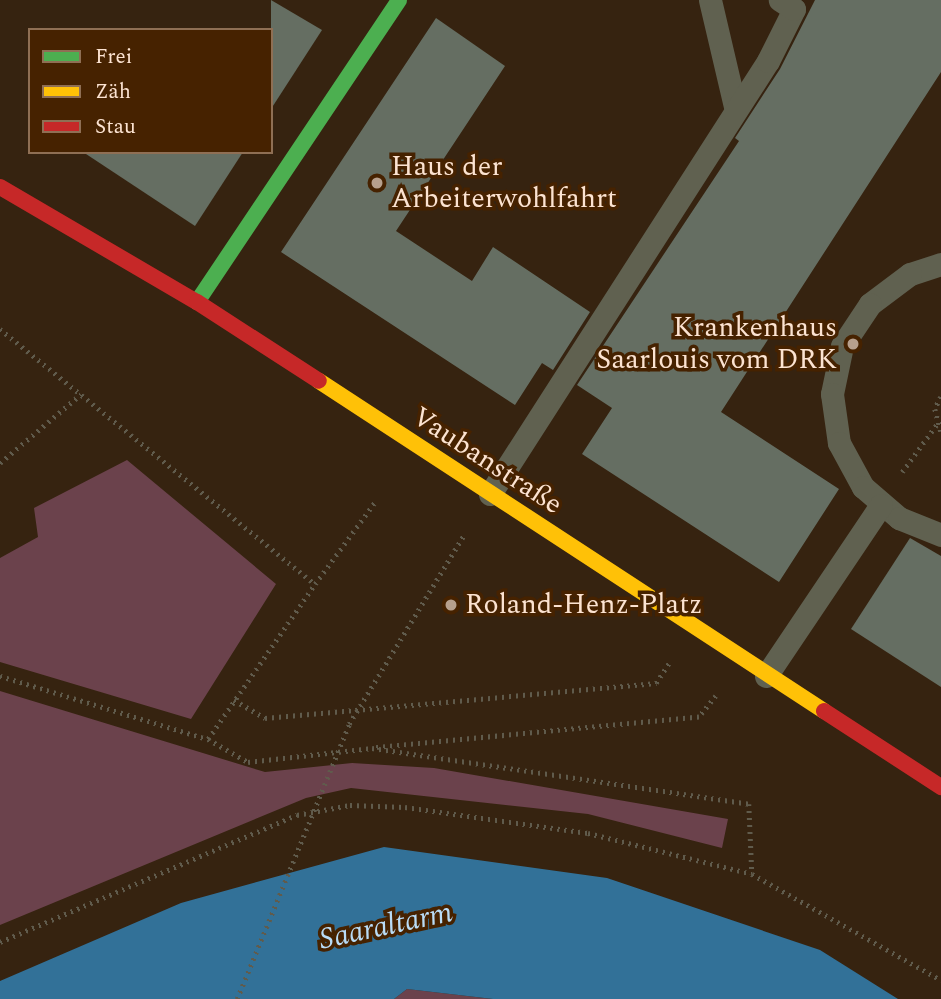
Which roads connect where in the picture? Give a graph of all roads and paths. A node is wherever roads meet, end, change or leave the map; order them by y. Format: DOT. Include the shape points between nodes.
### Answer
graph roads {
  1 [pos="399,0"];
  2 [pos="710,0"];
  3 [pos="780,0"];
  4 [pos="735,107"];
  5 [pos="0,187"];
  6 [pos="941,264"];
  7 [pos="197,302"];
  8 [pos="0,329"];
  9 [pos="81,394"];
  10 [pos="941,397"];
  11 [pos="937,424"];
  12 [pos="941,431"];
  13 [pos="0,463"];
  14 [pos="490,494"];
  15 [pos="375,502"];
  16 [pos="881,505"];
  17 [pos="941,536"];
  18 [pos="316,584"];
  19 [pos="692,627"];
  20 [pos="744,661"];
  21 [pos="0,676"];
  22 [pos="766,676"];
  23 [pos="234,700"];
  24 [pos="358,708"];
  25 [pos="208,739"];
  26 [pos="372,748"];
  27 [pos="941,787"];
  28 [pos="752,874"];
  29 [pos="0,942"];
  30 [pos="941,980"];
  31 [pos="237,999"];
  1 -- 7 [label="street"];
  2 -- 4 [label="lane"];
  3 -- 4 [label="lane" via="794,9 768,61"];
  4 -- 14 [label="lane"];
  5 -- 7 [label="street, Vaubanstraße"];
  6 -- 16 [label="lane" via="910,274 870,304 848,335 835,369 833,419 839,443 863,487"];
  7 -- 14 [label="street, Vaubanstraße"];
  8 -- 9 [label="path"];
  9 -- 13 [label="path"];
  9 -- 18 [label="path"];
  10 -- 11 [label="path" via="935,408"];
  11 -- 12 [label="path"];
  11 -- 16 [label="path"];
  14 -- 19 [label="street, Vaubanstraße"];
  14 -- 24 [label="path"];
  15 -- 18 [label="path"];
  16 -- 17 [label="lane"];
  16 -- 22 [label="lane"];
  18 -- 23 [label="path"];
  19 -- 20 [label="street, Vaubanstraße"];
  19 -- 24 [label="path" via="656,683"];
  20 -- 22 [label="street, Vaubanstraße"];
  20 -- 26 [label="path" via="699,717"];
  21 -- 25 [label="path"];
  22 -- 27 [label="street, Vaubanstraße"];
  23 -- 24 [label="path" via="265,718"];
  23 -- 25 [label="path"];
  24 -- 31 [label="path, bridge"];
  25 -- 26 [label="path" via="248,762"];
  26 -- 28 [label="path" via="749,804"];
  28 -- 29 [label="path" via="588,833 405,807 350,805 297,815"];
  28 -- 30 [label="path"];
}
